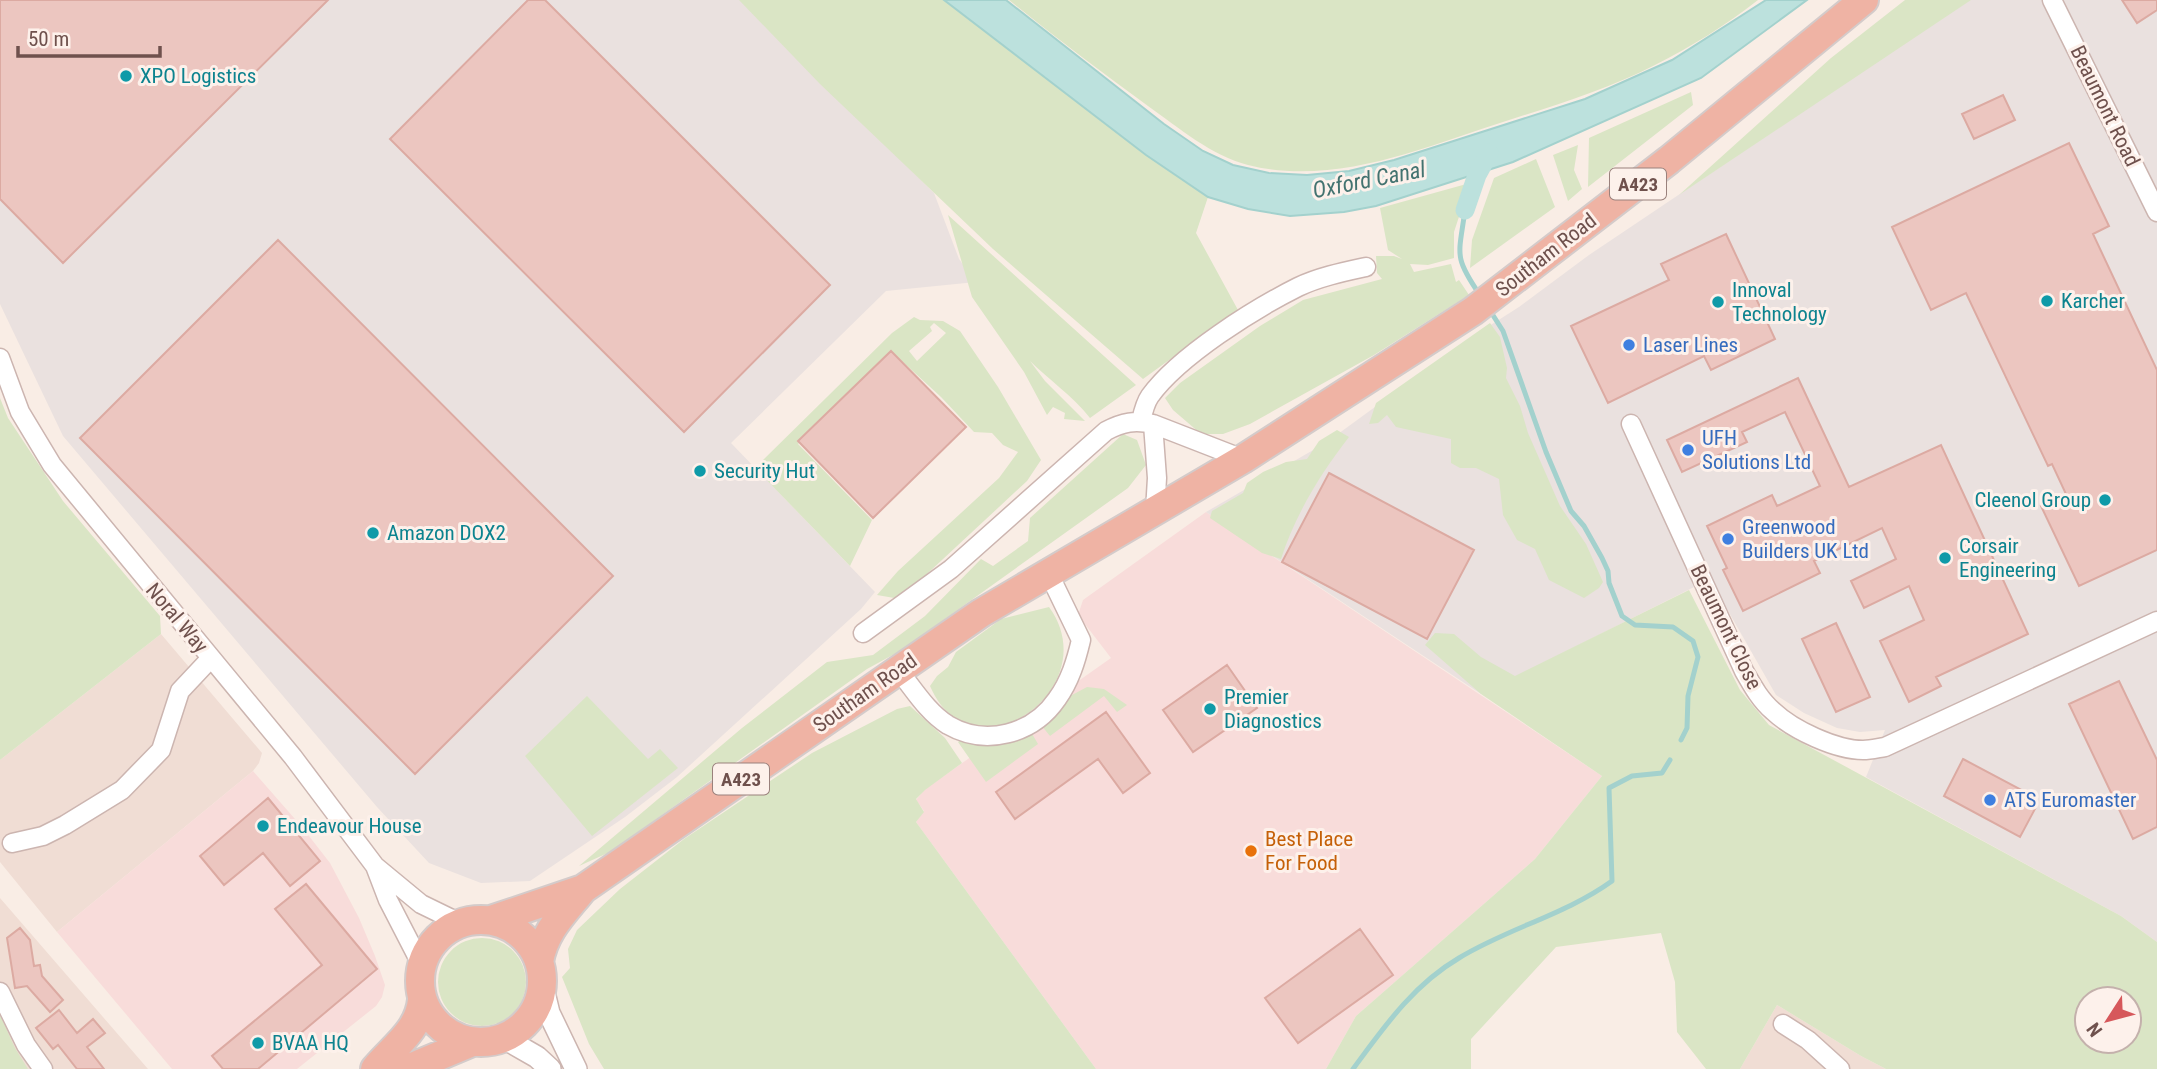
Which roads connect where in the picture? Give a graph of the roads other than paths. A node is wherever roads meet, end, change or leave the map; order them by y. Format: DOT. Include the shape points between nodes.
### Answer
graph roads {
  1 [pos="1864,0"];
  2 [pos="2052,0"];
  3 [pos="2157,212"];
  4 [pos="1366,267"];
  5 [pos="0,358"];
  6 [pos="1147,423"];
  7 [pos="1632,424"];
  8 [pos="1243,459"];
  9 [pos="1155,511"];
  10 [pos="1049,574"];
  11 [pos="2157,621"];
  12 [pos="863,633"];
  13 [pos="211,658"];
  14 [pos="898,670"];
  15 [pos="12,843"];
  16 [pos="375,866"];
  17 [pos="583,889"];
  18 [pos="491,920"];
  19 [pos="460,923"];
  20 [pos="421,964"];
  21 [pos="540,973"];
  22 [pos="0,992"];
  23 [pos="422,1000"];
  24 [pos="1783,1024"];
  25 [pos="504,1038"];
  26 [pos="472,1042"];
  27 [pos="43,1069"];
  28 [pos="376,1069"];
  29 [pos="408,1069"];
  30 [pos="550,1069"];
  31 [pos="576,1069"];
  32 [pos="1840,1069"];
  1 -- 8 [label="highway, Southam Road / A423" via="1484,303"];
  2 -- 3 [label="street, Beaumont Road"];
  4 -- 6 [label="street" via="1300,286 1222,333 1164,379 1149,397"];
  5 -- 13 [label="street, Noral Way" via="20,412 52,465"];
  6 -- 8 [label="street"];
  6 -- 9 [label="street" via="1157,478"];
  6 -- 12 [label="street" via="1128,422 1106,430 951,569"];
  7 -- 11 [label="street, Beaumont Close" via="1757,693 1790,725 1816,737 1862,750 1885,747"];
  8 -- 9 [label="highway, Southam Road / A423"];
  9 -- 10 [label="highway, Southam Road / A423"];
  10 -- 14 [label="highway, Southam Road / A423" via="981,613"];
  10 -- 14 [label="street" via="1081,640 1073,671 1057,701 1032,723 1003,737 970,734 933,713"];
  13 -- 15 [label="street" via="180,691 161,750 122,790 43,836"];
  13 -- 16 [label="street, Noral Way"];
  14 -- 17 [label="highway, Southam Road / A423"];
  16 -- 19 [label="street, Noral Way" via="421,904"];
  16 -- 20 [label="street, Noral Way"];
  17 -- 18 [label="highway, Southam Road / A423"];
  17 -- 21 [label="highway, Southam Road / A423" via="547,934"];
  18 -- 19 [label="highway"];
  18 -- 21 [label="highway" via="520,934 531,947"];
  19 -- 20 [label="highway" via="443,932"];
  20 -- 23 [label="highway"];
  21 -- 25 [label="highway" via="538,1002 531,1017"];
  21 -- 31 [label="street" via="549,1013"];
  22 -- 27 [label="street"];
  23 -- 26 [label="highway" via="441,1028"];
  23 -- 28 [label="highway" via="410,1032"];
  24 -- 32 [label="street"];
  25 -- 26 [label="highway"];
  25 -- 30 [label="street"];
  26 -- 29 [label="highway"];
}
